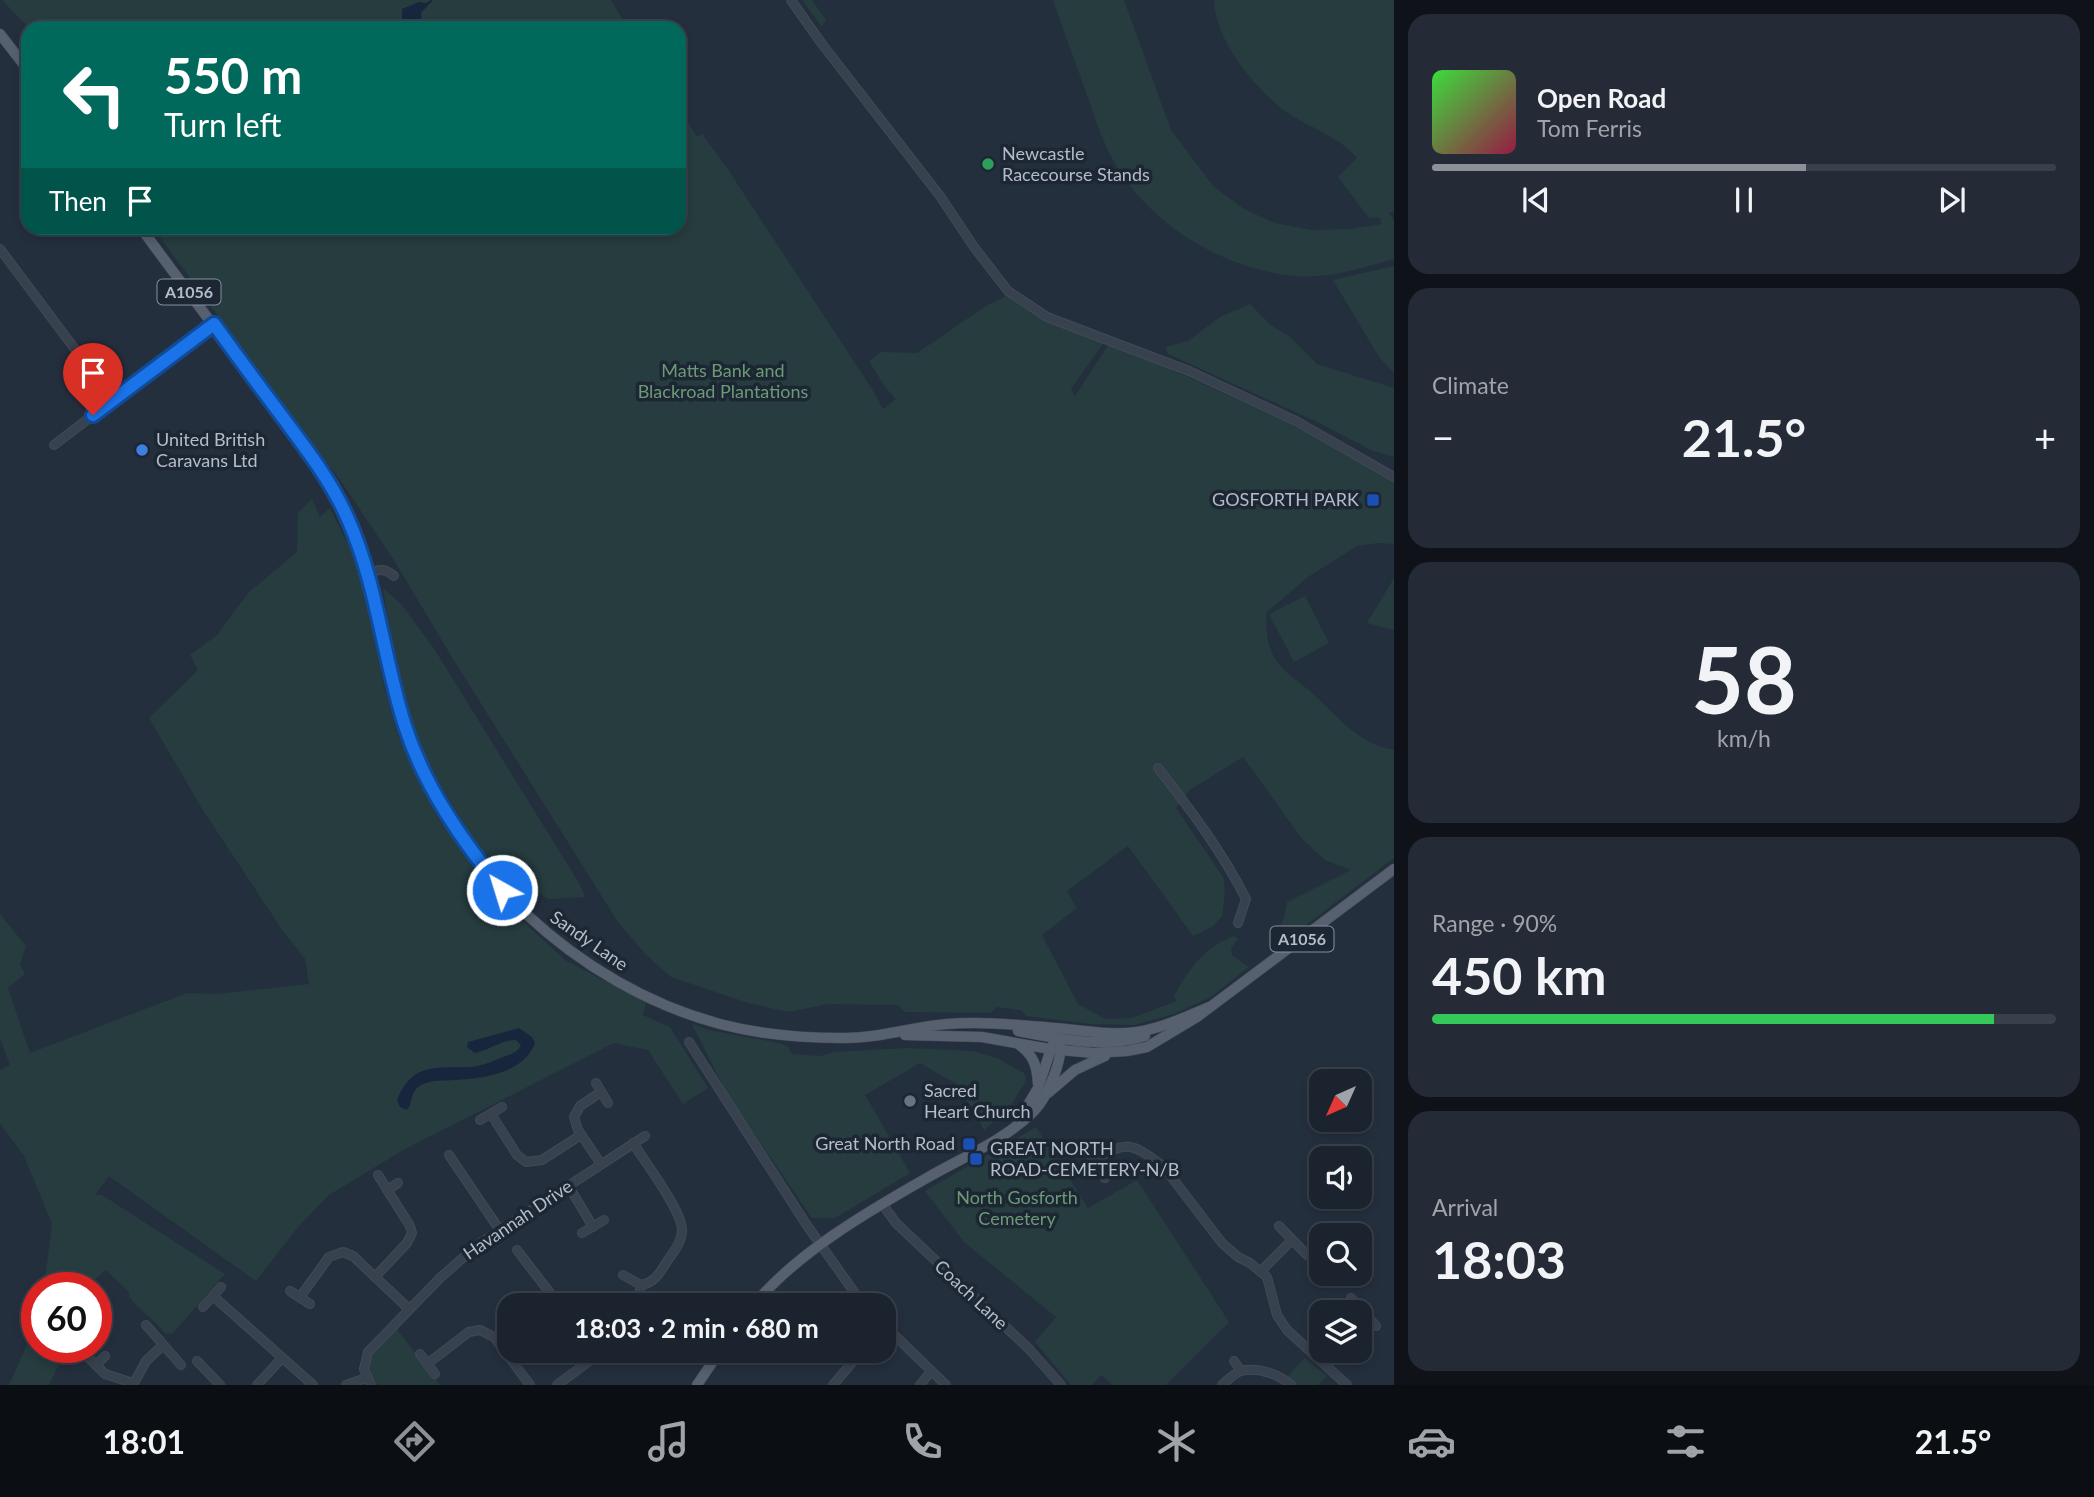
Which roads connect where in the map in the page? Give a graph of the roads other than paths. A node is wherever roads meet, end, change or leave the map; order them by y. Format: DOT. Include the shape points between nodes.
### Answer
graph roads {
  1 [pos="791,0"];
  2 [pos="0,34"];
  3 [pos="21,61"];
  4 [pos="146,235"];
  5 [pos="0,249"];
  6 [pos="214,324"];
  7 [pos="113,400"];
  8 [pos="54,446"];
  9 [pos="1394,477"];
  10 [pos="368,573"];
  11 [pos="394,576"];
  12 [pos="1158,768"];
  13 [pos="1394,869"];
  14 [pos="1238,923"];
  15 [pos="1209,1007"];
  16 [pos="984,1023"];
  17 [pos="1168,1025"];
  18 [pos="882,1035"];
  19 [pos="1058,1039"];
  20 [pos="689,1042"];
  21 [pos="1017,1043"];
  22 [pos="1050,1049"];
  23 [pos="1061,1051"];
  24 [pos="1112,1053"];
  25 [pos="596,1083"];
  26 [pos="1042,1092"];
  27 [pos="601,1093"];
  28 [pos="608,1103"];
  29 [pos="502,1107"];
  30 [pos="491,1114"];
  31 [pos="480,1120"];
  32 [pos="581,1135"];
  33 [pos="645,1136"];
  34 [pos="634,1143"];
  35 [pos="1087,1149"];
  36 [pos="449,1155"];
  37 [pos="1094,1160"];
  38 [pos="468,1163"];
  39 [pos="601,1164"];
  40 [pos="459,1170"];
  41 [pos="378,1175"];
  42 [pos="1105,1178"];
  43 [pos="398,1183"];
  44 [pos="568,1185"];
  45 [pos="387,1189"];
  46 [pos="883,1205"];
  47 [pos="604,1220"];
  48 [pos="1279,1226"];
  49 [pos="593,1227"];
  50 [pos="499,1229"];
  51 [pos="582,1233"];
  52 [pos="1293,1240"];
  53 [pos="820,1245"];
  54 [pos="517,1250"];
  55 [pos="1307,1255"];
  56 [pos="537,1257"];
  57 [pos="528,1264"];
  58 [pos="1261,1271"];
  59 [pos="623,1275"];
  60 [pos="375,1277"];
  61 [pos="641,1285"];
  62 [pos="221,1287"];
  63 [pos="290,1291"];
  64 [pos="550,1293"];
  65 [pos="639,1293"];
  66 [pos="766,1293"];
  67 [pos="855,1293"];
  68 [pos="213,1297"];
  69 [pos="300,1297"];
  70 [pos="310,1304"];
  71 [pos="203,1307"];
  72 [pos="409,1309"];
  73 [pos="1372,1322"];
  74 [pos="146,1325"];
  75 [pos="1376,1326"];
  76 [pos="896,1337"];
  77 [pos="1309,1344"];
  78 [pos="163,1345"];
  79 [pos="419,1354"];
  80 [pos="282,1358"];
  81 [pos="1234,1360"];
  82 [pos="197,1361"];
  83 [pos="587,1363"];
  84 [pos="712,1363"];
  85 [pos="852,1363"];
  86 [pos="1327,1363"];
  87 [pos="427,1364"];
  88 [pos="96,1365"];
  89 [pos="181,1365"];
  90 [pos="931,1371"];
  91 [pos="1241,1371"];
  92 [pos="435,1374"];
  93 [pos="1337,1377"];
  94 [pos="368,1381"];
  95 [pos="133,1384"];
  96 [pos="220,1385"];
  97 [pos="257,1385"];
  98 [pos="313,1385"];
  99 [pos="346,1385"];
  100 [pos="530,1385"];
  101 [pos="557,1385"];
  102 [pos="697,1385"];
  103 [pos="833,1385"];
  104 [pos="920,1385"];
  105 [pos="946,1385"];
  106 [pos="1061,1385"];
  107 [pos="1222,1385"];
  108 [pos="1291,1385"];
  109 [pos="1330,1385"];
  110 [pos="1347,1385"];
  1 -- 9 [label="street" via="1009,290 1046,317 1189,371 1286,416"];
  2 -- 3 [label="main road"];
  4 -- 6 [label="main road, Sandy Lane / A1056"];
  5 -- 7 [label="street"];
  6 -- 7 [label="street"];
  6 -- 10 [label="main road, Sandy Lane / A1056" via="320,467 347,516"];
  7 -- 8 [label="street"];
  10 -- 11 [label="street" via="379,569"];
  10 -- 18 [label="main road, Sandy Lane / A1056" via="405,726 421,765 460,836 502,890 538,925 618,981 703,1019 785,1035"];
  12 -- 14 [label="street" via="1238,883 1246,899"];
  13 -- 15 [label="main road, A1056"];
  15 -- 17 [label="main road, Sandy Lane / A1056"];
  15 -- 24 [label="main road, Sandy Lane / A1056" via="1153,1045"];
  16 -- 17 [label="main road, Sandy Lane / A1056" via="1116,1033"];
  16 -- 18 [label="main road, Sandy Lane / A1056" via="941,1024"];
  16 -- 19 [label="main road"];
  17 -- 19 [label="main road" via="1123,1041"];
  18 -- 21 [label="main road, Sandy Lane / A1056" via="964,1035"];
  19 -- 22 [label="main road"];
  19 -- 23 [label="main road"];
  20 -- 53 [label="street"];
  21 -- 22 [label="main road, Sandy Lane / A1056"];
  21 -- 26 [label="main road" via="1033,1058"];
  22 -- 23 [label="main road, Sandy Lane / A1056"];
  22 -- 26 [label="main road"];
  23 -- 24 [label="main road, Sandy Lane / A1056"];
  23 -- 26 [label="main road"];
  24 -- 26 [label="main road"];
  25 -- 27 [label="street"];
  26 -- 46 [label="main road" via="1035,1110 1014,1127"];
  27 -- 28 [label="street"];
  27 -- 32 [label="street" via="576,1111 574,1120"];
  29 -- 30 [label="street"];
  30 -- 31 [label="street"];
  30 -- 32 [label="street" via="526,1162 542,1160"];
  32 -- 39 [label="street"];
  33 -- 34 [label="street, Havannah Drive"];
  34 -- 39 [label="street, Havannah Drive"];
  34 -- 61 [label="street" via="682,1228 679,1242 657,1277"];
  35 -- 37 [label="street"];
  36 -- 40 [label="street"];
  37 -- 42 [label="street"];
  37 -- 58 [label="street" via="1120,1146 1150,1157 1163,1167 1222,1243"];
  38 -- 40 [label="street"];
  39 -- 44 [label="street, Havannah Drive"];
  40 -- 50 [label="street"];
  41 -- 45 [label="street"];
  43 -- 45 [label="street"];
  44 -- 49 [label="street"];
  44 -- 50 [label="street, Havannah Drive"];
  45 -- 60 [label="street" via="412,1233"];
  46 -- 53 [label="main road"];
  46 -- 106 [label="street, Coach Lane" via="895,1223"];
  47 -- 49 [label="street"];
  48 -- 52 [label="street"];
  49 -- 51 [label="street"];
  50 -- 72 [label="street, Havannah Drive"];
  52 -- 55 [label="street"];
  52 -- 58 [label="street"];
  53 -- 66 [label="main road" via="791,1266"];
  53 -- 67 [label="street"];
  54 -- 57 [label="street"];
  56 -- 57 [label="street"];
  57 -- 64 [label="street"];
  58 -- 77 [label="street" via="1271,1287 1280,1321"];
  59 -- 61 [label="street"];
  60 -- 69 [label="street" via="350,1254 338,1252 329,1257"];
  60 -- 72 [label="street"];
  61 -- 65 [label="street"];
  62 -- 68 [label="street"];
  63 -- 69 [label="street"];
  68 -- 71 [label="street"];
  68 -- 80 [label="street"];
  69 -- 70 [label="street"];
  72 -- 94 [label="street, Havannah Drive" via="368,1352 364,1364"];
  73 -- 75 [label="street"];
  74 -- 78 [label="street"];
  76 -- 90 [label="street"];
  78 -- 89 [label="street"];
  78 -- 95 [label="street"];
  79 -- 87 [label="street"];
  80 -- 97 [label="street"];
  80 -- 98 [label="street"];
  81 -- 91 [label="street"];
  82 -- 96 [label="street"];
  83 -- 101 [label="street"];
  84 -- 102 [label="main road"];
  85 -- 103 [label="street"];
  86 -- 93 [label="street"];
  87 -- 92 [label="street"];
  87 -- 100 [label="street" via="469,1332 480,1330 494,1338"];
  88 -- 95 [label="street" via="110,1377"];
  90 -- 104 [label="street"];
  90 -- 105 [label="street"];
  91 -- 107 [label="street"];
  91 -- 108 [label="street" via="1274,1373"];
  93 -- 109 [label="street"];
  93 -- 110 [label="street"];
  94 -- 99 [label="street"];
}
